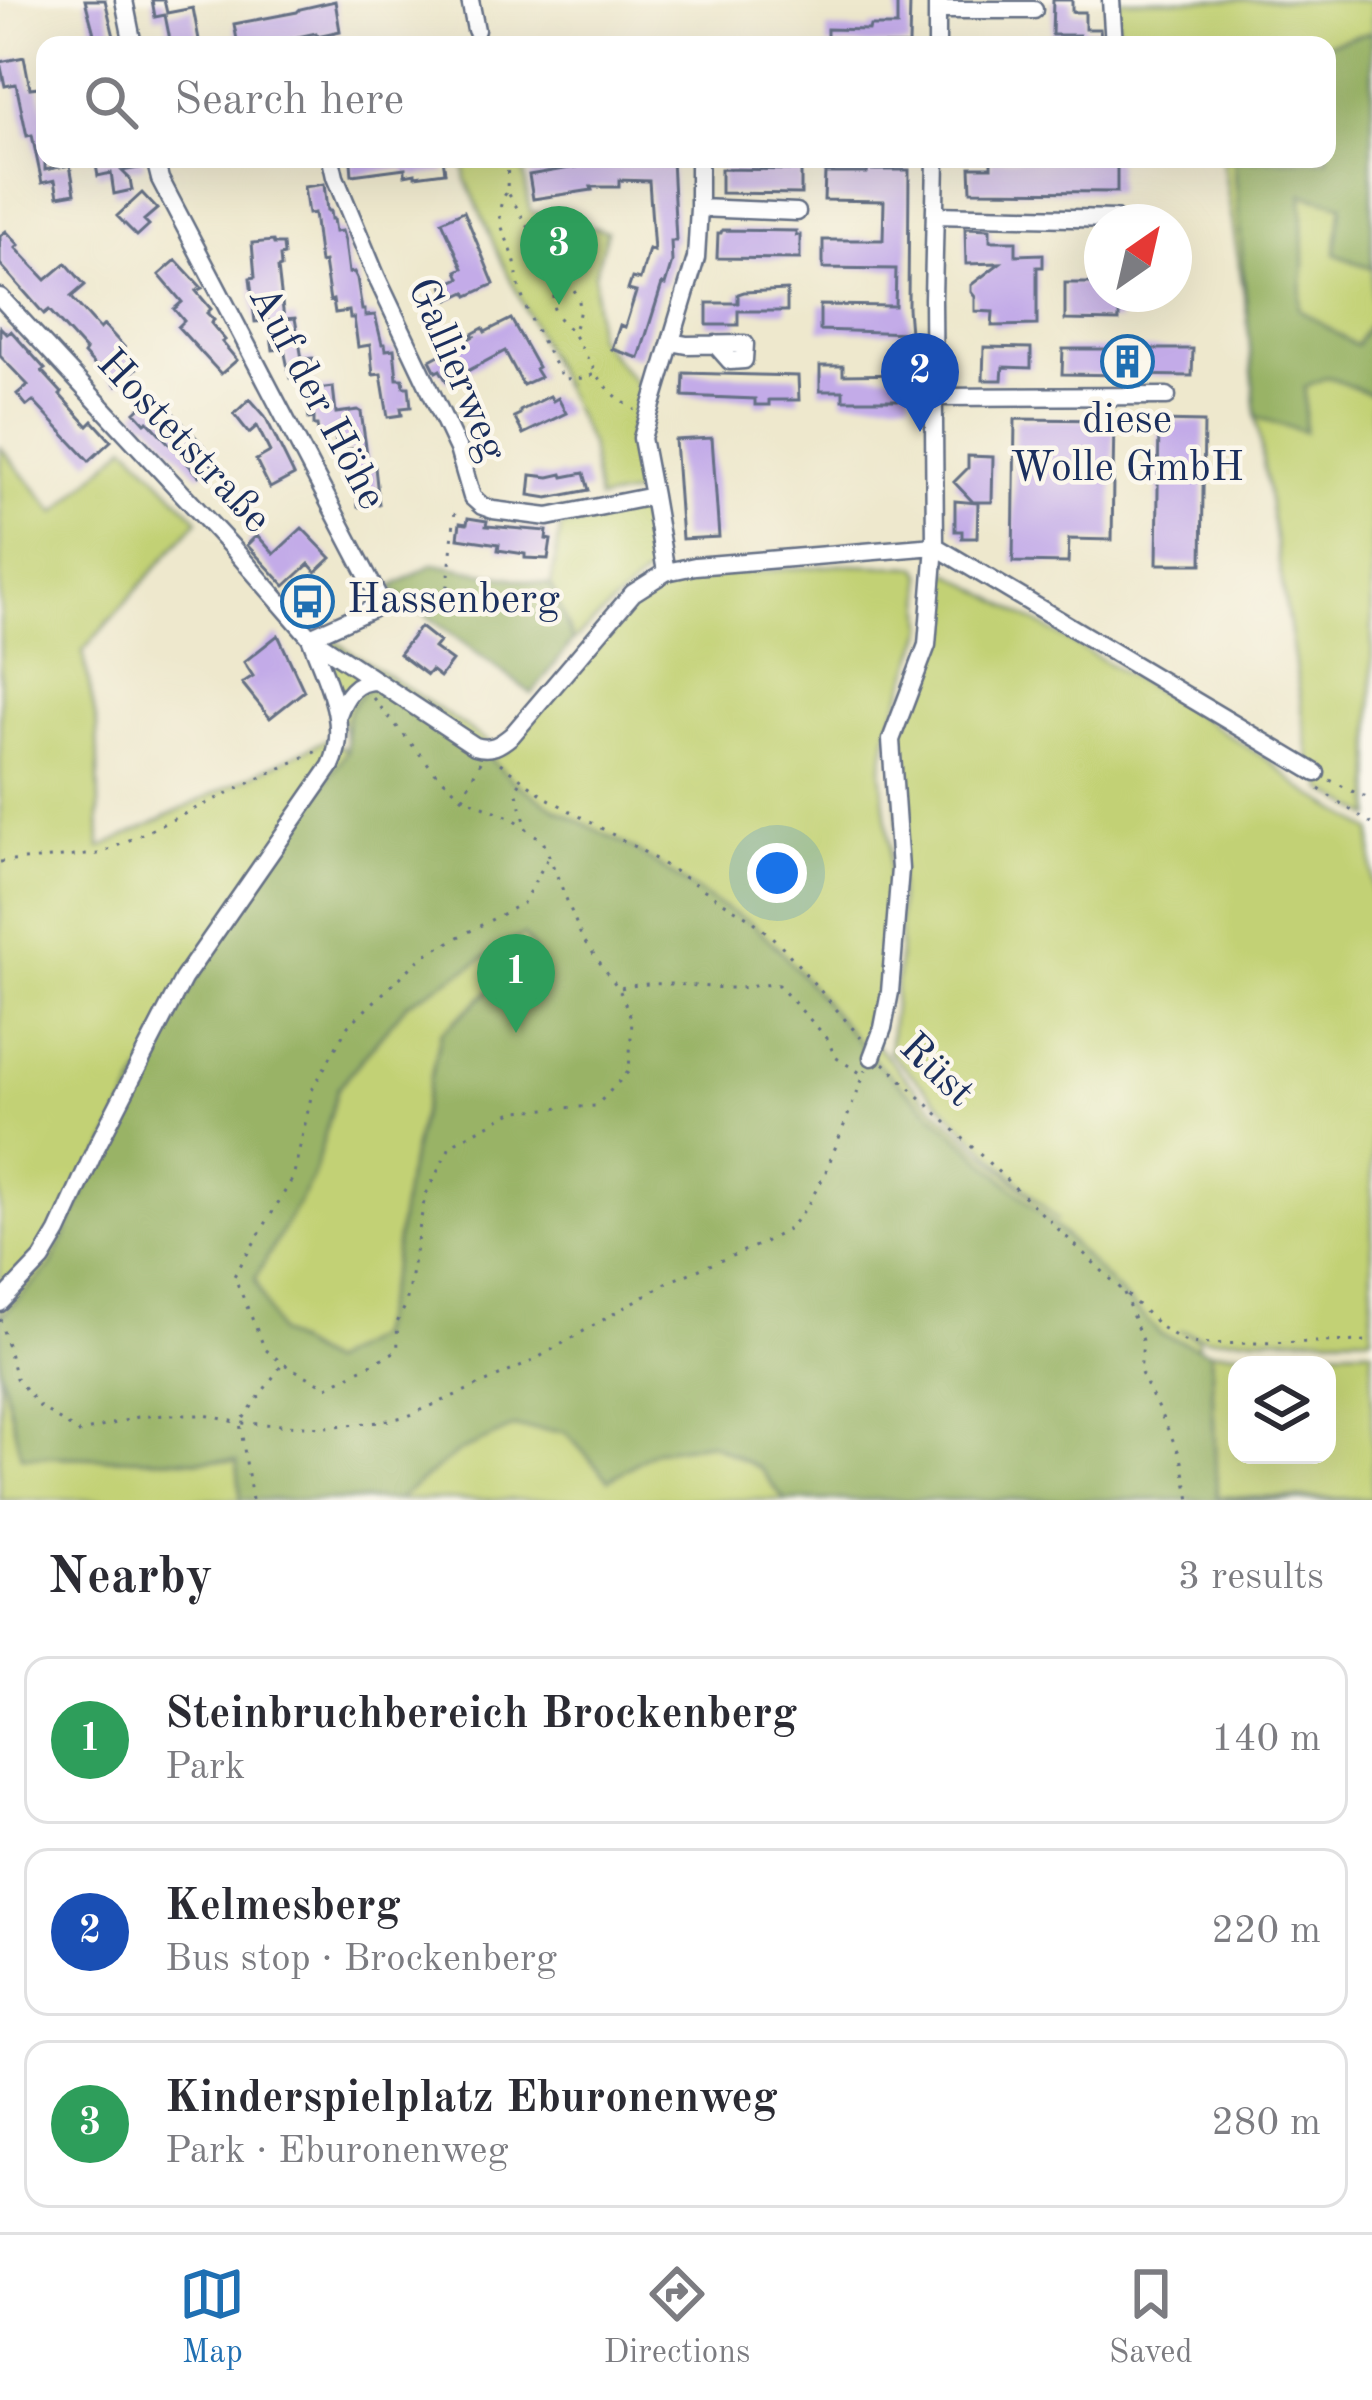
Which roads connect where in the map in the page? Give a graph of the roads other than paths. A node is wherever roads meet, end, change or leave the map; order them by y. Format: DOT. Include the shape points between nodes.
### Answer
graph roads {
  1 [pos="124,0"];
  2 [pos="470,0"];
  3 [pos="1111,0"];
  4 [pos="938,5"];
  5 [pos="1034,10"];
  6 [pos="476,31"];
  7 [pos="131,36"];
  8 [pos="937,36"];
  9 [pos="1113,36"];
  10 [pos="157,168"];
  11 [pos="333,168"];
  12 [pos="699,168"];
  13 [pos="936,168"];
  14 [pos="699,208"];
  15 [pos="797,212"];
  16 [pos="934,215"];
  17 [pos="1084,218"];
  18 [pos="0,297"];
  19 [pos="671,342"];
  20 [pos="715,344"];
  21 [pos="1167,396"];
  22 [pos="934,398"];
  23 [pos="652,496"];
  24 [pos="935,546"];
  25 [pos="666,572"];
  26 [pos="310,637"];
  27 [pos="369,682"];
  28 [pos="338,715"];
  29 [pos="1318,782"];
  30 [pos="870,1062"];
  31 [pos="0,1303"];
  1 -- 7 [label="street"];
  2 -- 6 [label="street"];
  3 -- 9 [label="street"];
  4 -- 5 [label="street"];
  4 -- 8 [label="street"];
  10 -- 26 [label="street, Auf der Höhe" via="378,596 358,616"];
  11 -- 23 [label="street, Gallierweg" via="472,497 493,510 548,518"];
  12 -- 14 [label="street"];
  13 -- 16 [label="street"];
  14 -- 15 [label="street"];
  14 -- 19 [label="street" via="696,259"];
  16 -- 17 [label="street"];
  16 -- 22 [label="street"];
  18 -- 26 [label="street, Hostetstraße"];
  19 -- 20 [label="street"];
  19 -- 23 [label="street" via="642,438"];
  21 -- 22 [label="street"];
  22 -- 24 [label="street"];
  23 -- 25 [label="street"];
  24 -- 25 [label="street"];
  24 -- 29 [label="street"];
  24 -- 30 [label="street" via="927,645 891,740 900,869 890,992"];
  25 -- 27 [label="street, Hostetstraße" via="633,592 500,745 475,746"];
  26 -- 27 [label="street, Hostetstraße"];
  26 -- 28 [label="street, Hostetstraße"];
  27 -- 28 [label="street" via="344,699"];
  28 -- 31 [label="street" via="331,766 183,979 58,1232"];
}
